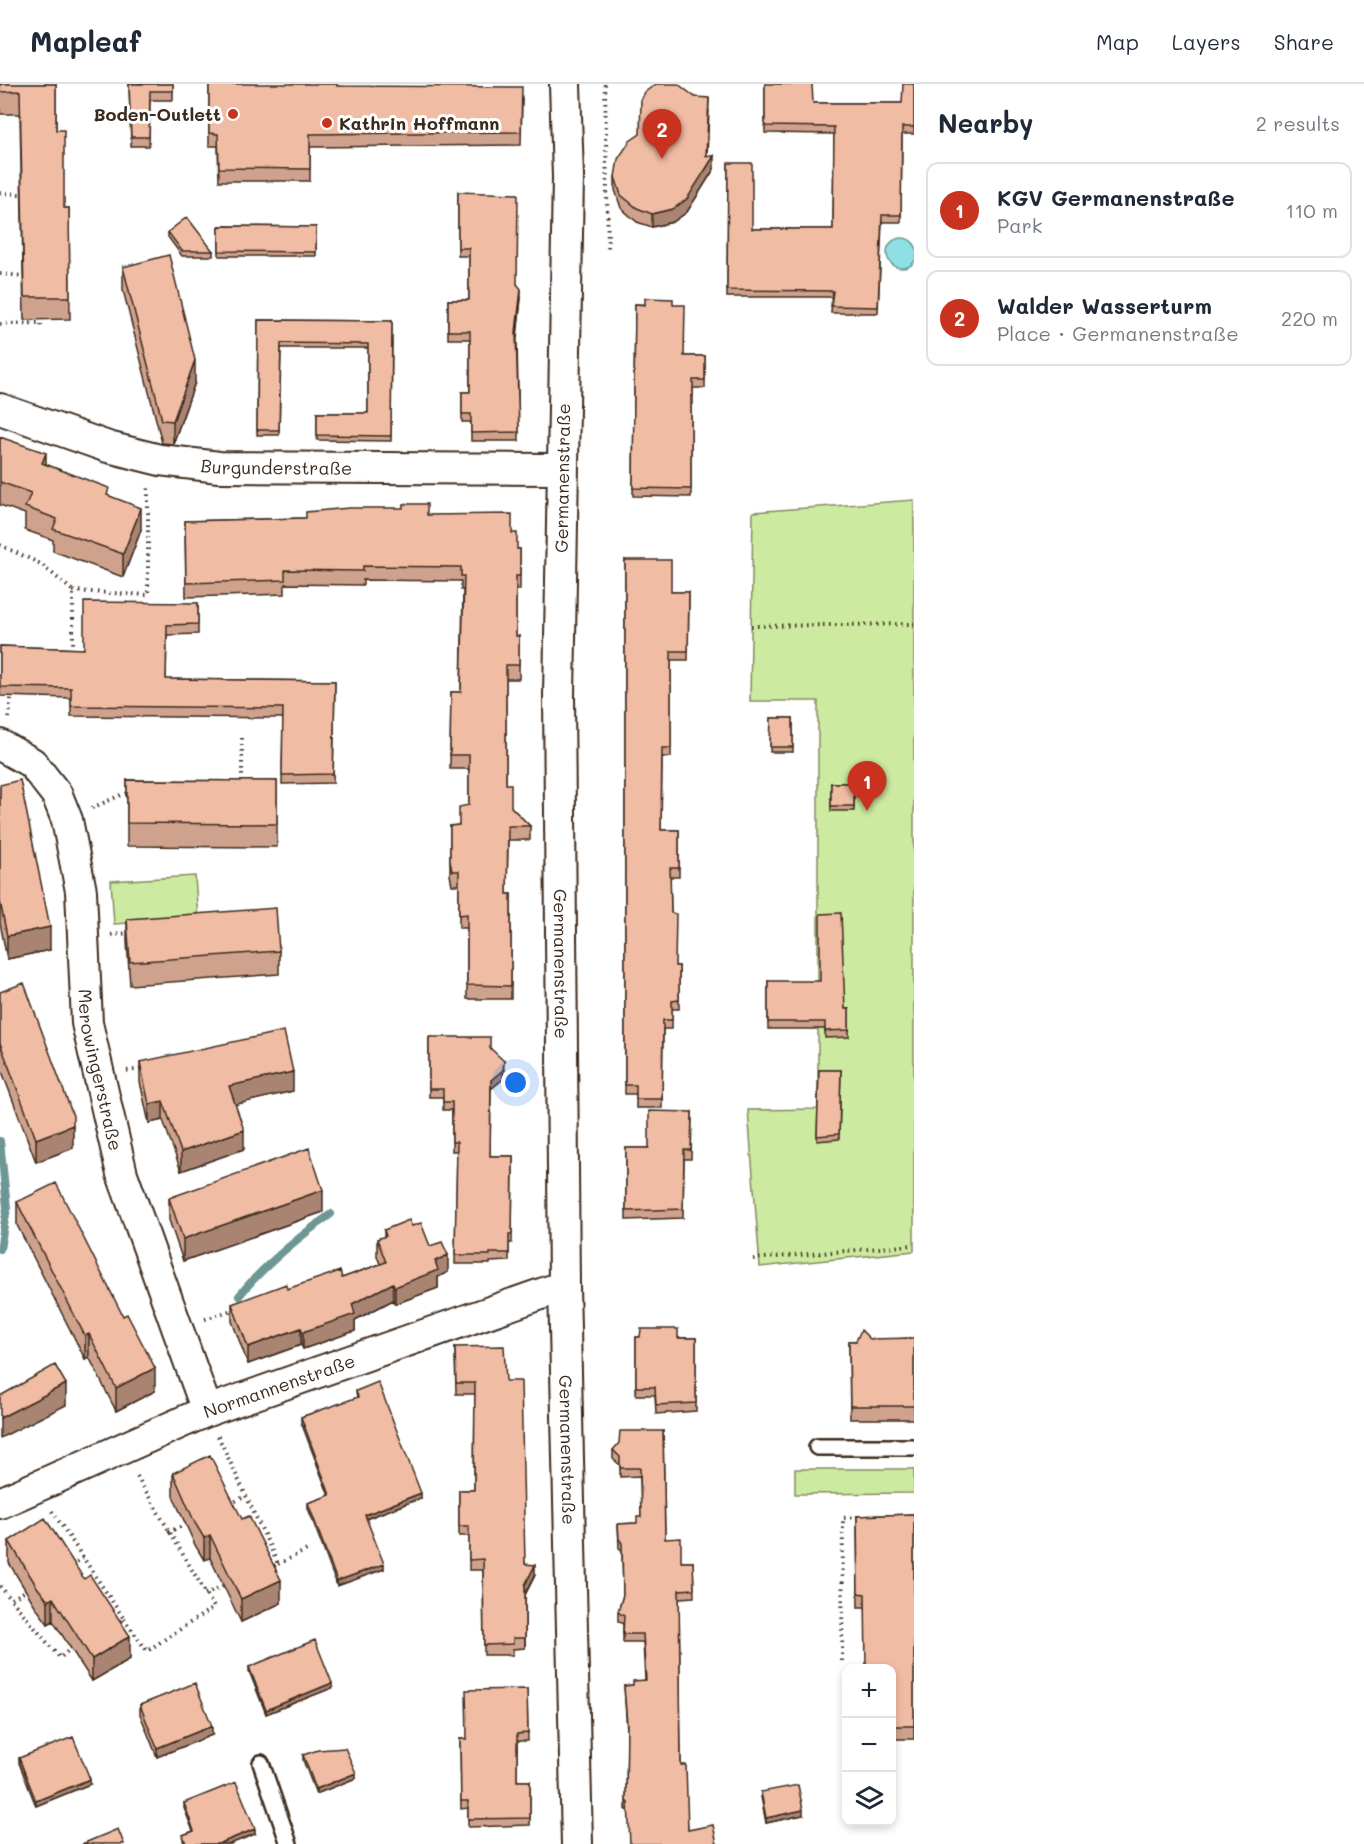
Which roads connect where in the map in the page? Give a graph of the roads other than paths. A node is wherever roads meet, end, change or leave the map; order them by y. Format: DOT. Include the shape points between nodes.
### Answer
graph roads {
  1 [pos="565,84"];
  2 [pos="0,409"];
  3 [pos="562,469"];
  4 [pos="0,744"];
  5 [pos="564,1286"];
  6 [pos="207,1411"];
  7 [pos="817,1447"];
  8 [pos="914,1447"];
  9 [pos="0,1503"];
  10 [pos="261,1763"];
  11 [pos="289,1844"];
  12 [pos="577,1844"];
  1 -- 3 [label="street, Germanenstraße" via="568,177"];
  2 -- 3 [label="street, Burgunderstraße" via="108,447 219,467"];
  3 -- 5 [label="street, Germanenstraße" via="559,708"];
  4 -- 6 [label="street, Merowingerstraße" via="32,762 57,795 67,820 81,891 87,1023 99,1074 123,1174"];
  5 -- 6 [label="street, Normannenstraße"];
  5 -- 12 [label="street, Germanenstraße"];
  6 -- 9 [label="street, Normannenstraße"];
  7 -- 8 [label="lane"];
  10 -- 11 [label="lane"];
}
